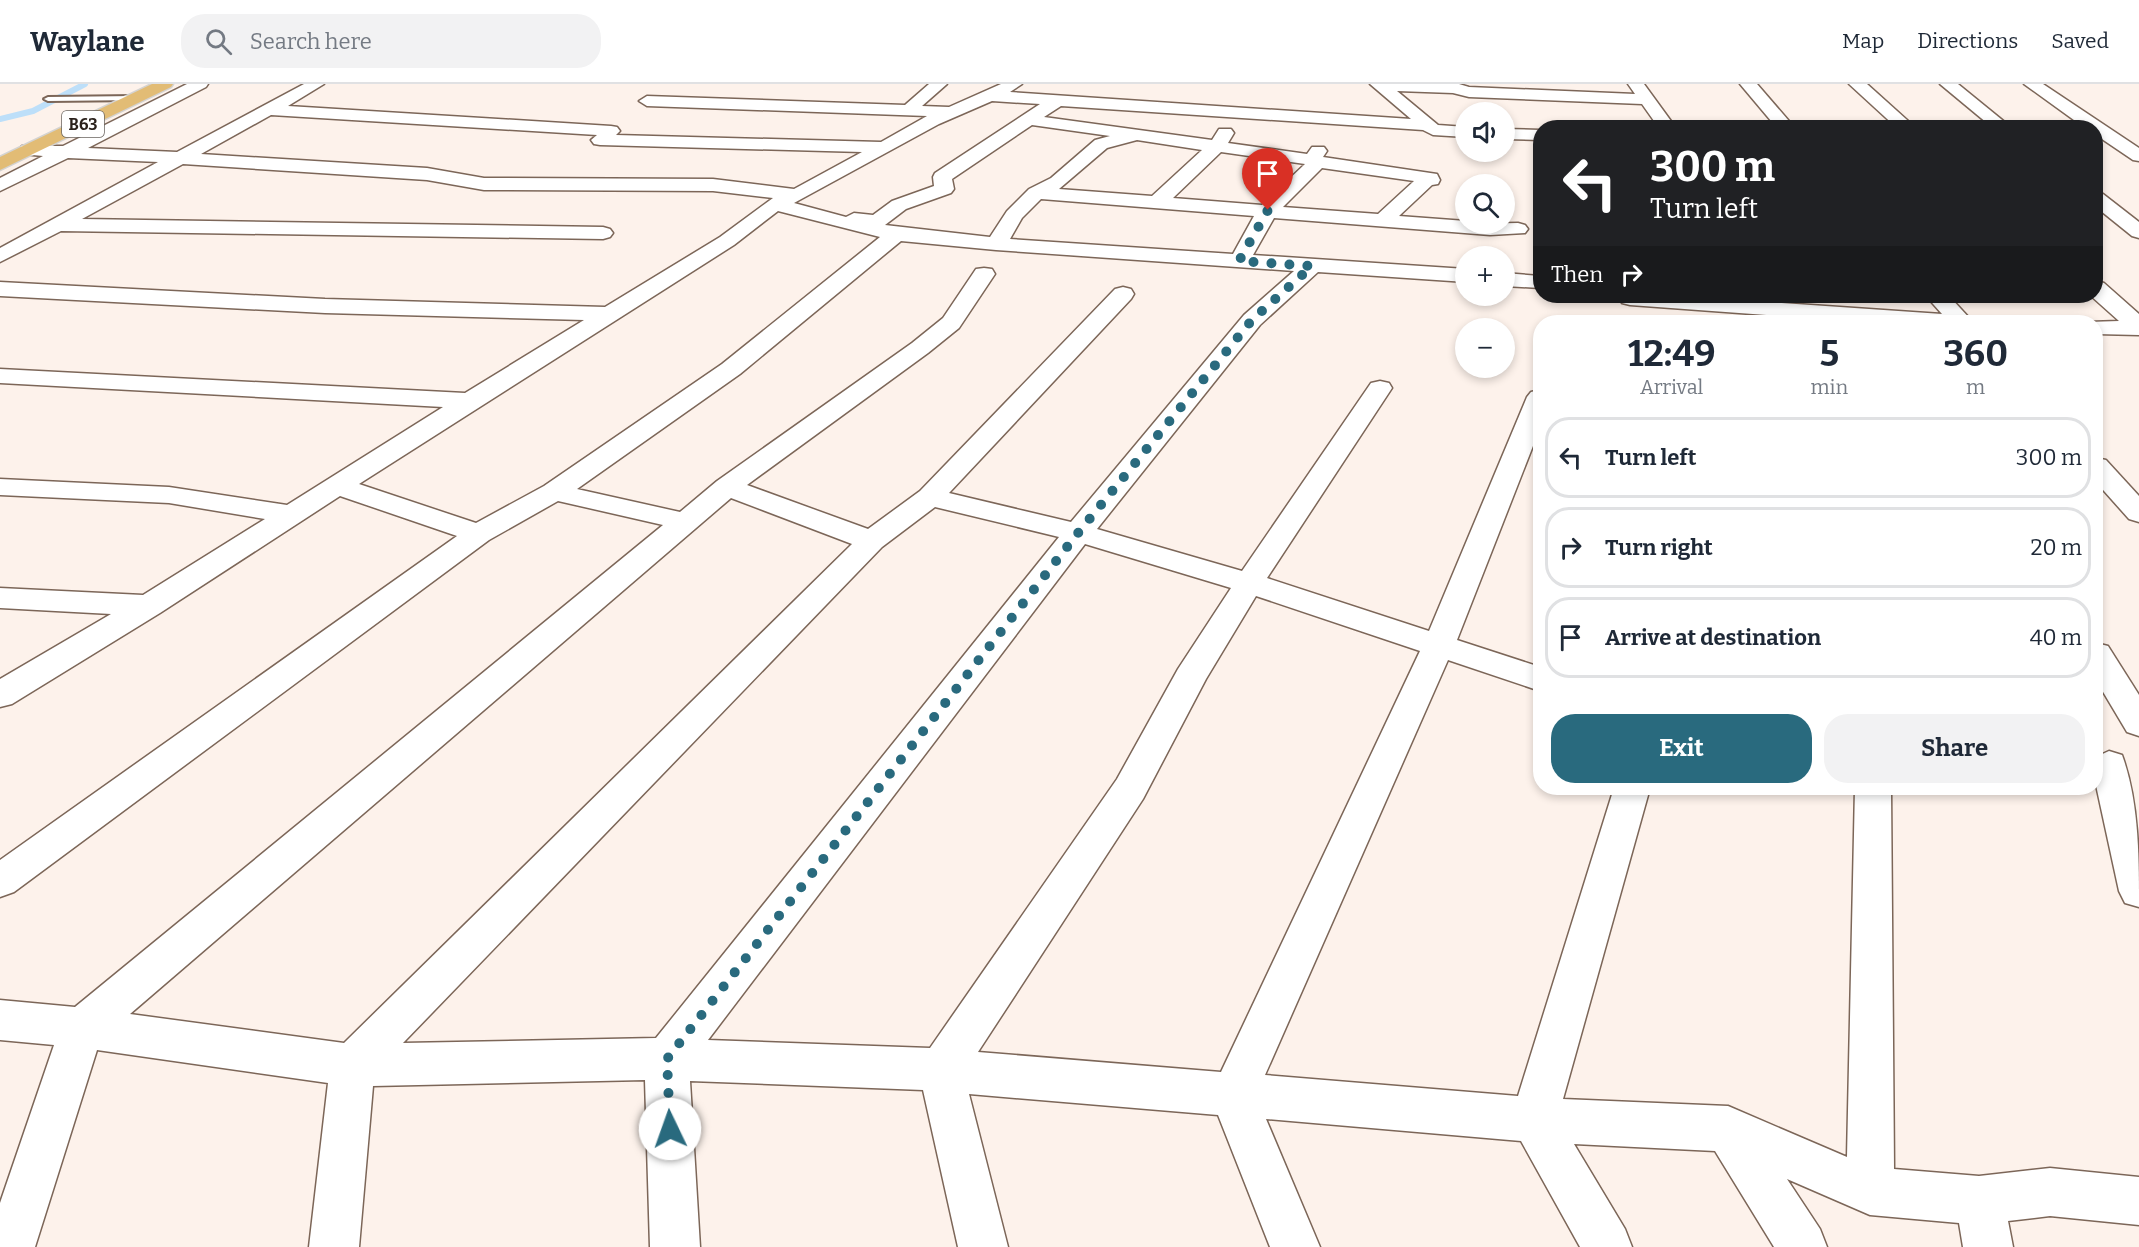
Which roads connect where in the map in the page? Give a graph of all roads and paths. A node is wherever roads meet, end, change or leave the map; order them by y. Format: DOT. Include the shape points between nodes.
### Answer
graph roads {
  1 [pos="165,84"];
  2 [pos="200,84"];
  3 [pos="316,84"];
  4 [pos="666,84"];
  5 [pos="939,84"];
  6 [pos="1014,84"];
  7 [pos="1636,84"];
  8 [pos="1748,84"];
  9 [pos="1857,84"];
  10 [pos="1948,84"];
  11 [pos="2032,84"];
  12 [pos="1380,85"];
  13 [pos="1452,86"];
  14 [pos="1548,90"];
  15 [pos="1220,94"];
  16 [pos="992,96"];
  17 [pos="137,98"];
  18 [pos="48,99"];
  19 [pos="1647,99"];
  20 [pos="1058,100"];
  21 [pos="1240,104"];
  22 [pos="1153,106"];
  23 [pos="638,109"];
  24 [pos="268,110"];
  25 [pos="1412,110"];
  26 [pos="909,111"];
  27 [pos="951,112"];
  28 [pos="1344,119"];
  29 [pos="1031,120"];
  30 [pos="1662,120"];
  31 [pos="1780,120"];
  32 [pos="1899,120"];
  33 [pos="1994,120"];
  34 [pos="2086,120"];
  35 [pos="1429,125"];
  36 [pos="1455,132"];
  37 [pos="2103,132"];
  38 [pos="1515,134"];
  39 [pos="1138,135"];
  40 [pos="1533,135"];
  41 [pos="605,136"];
  42 [pos="1217,146"];
  43 [pos="882,147"];
  44 [pos="28,150"];
  45 [pos="67,151"];
  46 [pos="585,154"];
  47 [pos="2139,156"];
  48 [pos="181,158"];
  49 [pos="1315,161"];
  50 [pos="0,164"];
  51 [pos="568,168"];
  52 [pos="550,182"];
  53 [pos="0,184"];
  54 [pos="1036,193"];
  55 [pos="1156,203"];
  56 [pos="794,204"];
  57 [pos="2103,204"];
  58 [pos="1268,210"];
  59 [pos="1383,220"];
  60 [pos="60,225"];
  61 [pos="1518,229"];
  62 [pos="2139,232"];
  63 [pos="603,233"];
  64 [pos="896,234"];
  65 [pos="0,256"];
  66 [pos="990,259"];
  67 [pos="1239,261"];
  68 [pos="1312,266"];
  69 [pos="1455,275"];
  70 [pos="1515,280"];
  71 [pos="1533,281"];
  72 [pos="0,289"];
  73 [pos="1123,294"];
  74 [pos="2103,296"];
  75 [pos="1685,303"];
  76 [pos="1806,303"];
  77 [pos="1943,303"];
  78 [pos="610,314"];
  79 [pos="1795,315"];
  80 [pos="1819,315"];
  81 [pos="1955,315"];
  82 [pos="2103,328"];
  83 [pos="2135,331"];
  84 [pos="0,376"];
  85 [pos="1380,388"];
  86 [pos="470,401"];
  87 [pos="1533,414"];
  88 [pos="2103,474"];
  89 [pos="337,486"];
  90 [pos="0,487"];
  91 [pos="727,487"];
  92 [pos="554,492"];
  93 [pos="930,497"];
  94 [pos="2139,513"];
  95 [pos="294,515"];
  96 [pos="686,522"];
  97 [pos="1078,533"];
  98 [pos="479,534"];
  99 [pos="872,541"];
  100 [pos="1249,583"];
  101 [pos="0,598"];
  102 [pos="149,606"];
  103 [pos="1438,646"];
  104 [pos="2103,665"];
  105 [pos="1533,677"];
  106 [pos="0,695"];
  107 [pos="2139,723"];
  108 [pos="2114,768"];
  109 [pos="1630,795"];
  110 [pos="1873,795"];
  111 [pos="0,881"];
  112 [pos="2139,891"];
  113 [pos="0,1020"];
  114 [pos="82,1028"];
  115 [pos="667,1059"];
  116 [pos="352,1065"];
  117 [pos="941,1070"];
  118 [pos="1233,1095"];
  119 [pos="1534,1120"];
  120 [pos="1728,1129"];
  121 [pos="1870,1191"];
  122 [pos="1979,1200"];
  123 [pos="2139,1201"];
  124 [pos="10,1247"];
  125 [pos="334,1247"];
  126 [pos="675,1247"];
  127 [pos="983,1247"];
  128 [pos="1295,1247"];
  129 [pos="1607,1247"];
  130 [pos="1802,1247"];
  131 [pos="1988,1247"];
  1 -- 17 [label="highway, B63"];
  2 -- 45 [label="street"];
  3 -- 24 [label="street"];
  4 -- 23 [label="street"];
  5 -- 26 [label="street"];
  6 -- 16 [label="street"];
  7 -- 19 [label="street"];
  8 -- 31 [label="street"];
  9 -- 32 [label="street"];
  10 -- 33 [label="street"];
  11 -- 34 [label="street"];
  12 -- 13 [label="street"];
  12 -- 25 [label="street"];
  13 -- 14 [label="street" via="1469,92"];
  14 -- 19 [label="street"];
  15 -- 21 [label="street"];
  16 -- 20 [label="street"];
  16 -- 27 [label="street"];
  17 -- 18 [label="lane"];
  17 -- 44 [label="highway, B63"];
  19 -- 30 [label="street"];
  20 -- 22 [label="street"];
  20 -- 29 [label="street"];
  21 -- 22 [label="street"];
  21 -- 25 [label="street"];
  21 -- 28 [label="street"];
  21 -- 42 [label="street"];
  22 -- 39 [label="street"];
  23 -- 26 [label="street"];
  23 -- 41 [label="street"];
  24 -- 41 [label="street"];
  24 -- 48 [label="street"];
  25 -- 35 [label="street"];
  26 -- 27 [label="street"];
  27 -- 43 [label="street"];
  28 -- 35 [label="street"];
  28 -- 49 [label="street"];
  29 -- 39 [label="street"];
  29 -- 56 [label="street" via="942,177 944,189 899,205 878,222"];
  35 -- 36 [label="street" via="1433,130"];
  37 -- 47 [label="street"];
  38 -- 40 [label="street"];
  39 -- 42 [label="street"];
  39 -- 54 [label="street" via="1101,144 1058,182"];
  41 -- 43 [label="street"];
  41 -- 46 [label="street"];
  42 -- 49 [label="street"];
  42 -- 55 [label="street"];
  43 -- 56 [label="street"];
  44 -- 45 [label="street"];
  44 -- 50 [label="highway, B63"];
  45 -- 48 [label="street"];
  45 -- 53 [label="street"];
  48 -- 52 [label="street" via="427,174 483,184"];
  48 -- 60 [label="street"];
  49 -- 58 [label="street"];
  49 -- 59 [label="street" via="1430,178"];
  51 -- 52 [label="street"];
  52 -- 56 [label="street" via="713,185"];
  54 -- 55 [label="street"];
  54 -- 66 [label="street" via="1014,215"];
  55 -- 58 [label="street"];
  56 -- 64 [label="street"];
  56 -- 78 [label="street"];
  57 -- 62 [label="street"];
  58 -- 59 [label="street"];
  58 -- 67 [label="street"];
  59 -- 61 [label="street"];
  60 -- 63 [label="street"];
  60 -- 65 [label="street"];
  64 -- 66 [label="street"];
  64 -- 92 [label="street" via="731,369"];
  66 -- 67 [label="street"];
  66 -- 91 [label="street" via="943,330"];
  67 -- 68 [label="street"];
  68 -- 69 [label="street"];
  68 -- 97 [label="street" via="1252,320"];
  70 -- 71 [label="street"];
  72 -- 78 [label="street" via="358,308"];
  73 -- 93 [label="street"];
  74 -- 83 [label="street"];
  75 -- 79 [label="street"];
  76 -- 80 [label="street"];
  77 -- 81 [label="street"];
  78 -- 86 [label="street"];
  82 -- 83 [label="street"];
  84 -- 86 [label="street"];
  85 -- 100 [label="street"];
  86 -- 89 [label="street"];
  87 -- 103 [label="street"];
  88 -- 94 [label="street"];
  89 -- 95 [label="street"];
  89 -- 98 [label="street"];
  90 -- 95 [label="street" via="169,495"];
  91 -- 96 [label="street"];
  91 -- 99 [label="street"];
  92 -- 96 [label="street"];
  92 -- 98 [label="street"];
  93 -- 97 [label="street"];
  93 -- 99 [label="street"];
  95 -- 102 [label="street"];
  96 -- 114 [label="street"];
  97 -- 100 [label="street"];
  97 -- 115 [label="street"];
  98 -- 111 [label="street"];
  99 -- 116 [label="street"];
  100 -- 103 [label="street"];
  100 -- 117 [label="street" via="1190,677 1130,789"];
  101 -- 102 [label="street"];
  102 -- 106 [label="street"];
  103 -- 105 [label="street"];
  103 -- 118 [label="street"];
  104 -- 107 [label="street"];
  108 -- 112 [label="street"];
  109 -- 119 [label="street"];
  110 -- 121 [label="street"];
  113 -- 114 [label="street"];
  114 -- 116 [label="street"];
  114 -- 124 [label="street"];
  115 -- 116 [label="street"];
  115 -- 117 [label="street"];
  115 -- 126 [label="street"];
  116 -- 125 [label="street"];
  117 -- 118 [label="street"];
  117 -- 127 [label="street"];
  118 -- 119 [label="street"];
  118 -- 128 [label="street"];
  119 -- 120 [label="street"];
  119 -- 129 [label="street"];
  120 -- 121 [label="street"];
  120 -- 130 [label="street"];
  121 -- 122 [label="street"];
  122 -- 123 [label="street" via="2050,1192"];
  122 -- 131 [label="street"];
}
